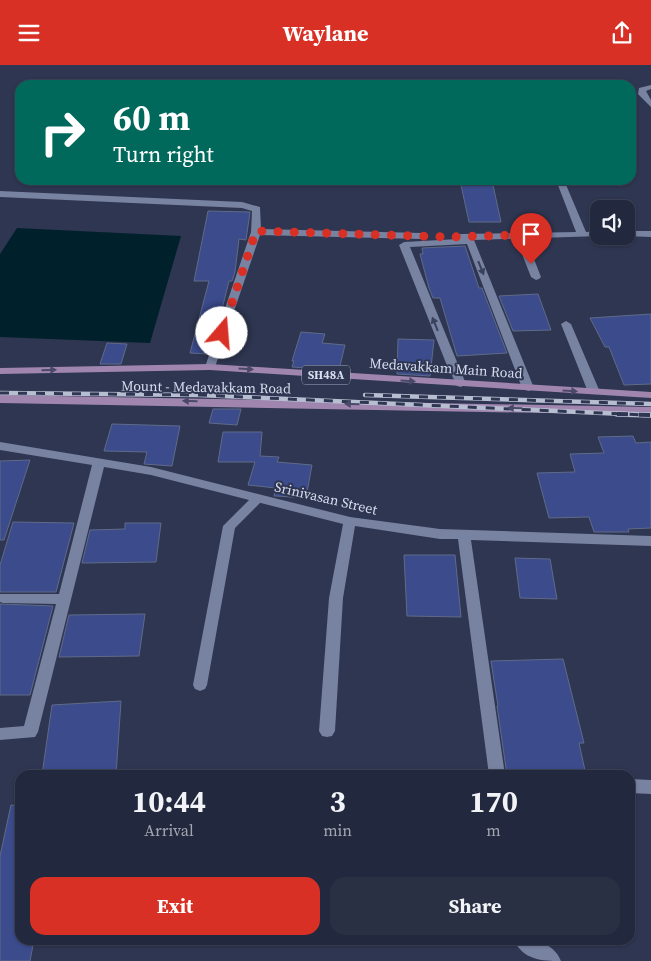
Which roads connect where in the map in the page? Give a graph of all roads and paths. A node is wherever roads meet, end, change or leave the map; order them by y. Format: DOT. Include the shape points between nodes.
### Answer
graph roads {
  1 [pos="651,87"];
  2 [pos="651,105"];
  3 [pos="562,185"];
  4 [pos="0,194"];
  5 [pos="256,231"];
  6 [pos="582,234"];
  7 [pos="590,234"];
  8 [pos="635,234"];
  9 [pos="651,234"];
  10 [pos="520,235"];
  11 [pos="536,277"];
  12 [pos="566,324"];
  13 [pos="210,367"];
  14 [pos="0,371"];
  15 [pos="461,384"];
  16 [pos="528,388"];
  17 [pos="594,393"];
  18 [pos="651,395"];
  19 [pos="0,399"];
  20 [pos="651,411"];
  21 [pos="0,446"];
  22 [pos="98,462"];
  23 [pos="258,498"];
  24 [pos="350,521"];
  25 [pos="464,536"];
  26 [pos="651,541"];
  27 [pos="3,597"];
  28 [pos="64,599"];
  29 [pos="200,685"];
  30 [pos="327,731"];
  31 [pos="0,734"];
  32 [pos="496,770"];
  33 [pos="635,786"];
  34 [pos="651,787"];
  35 [pos="530,945"];
  36 [pos="552,961"];
  1 -- 2 [label="street" via="642,90"];
  3 -- 6 [label="street"];
  4 -- 5 [label="street" via="242,205 257,209"];
  5 -- 10 [label="street" via="450,237"];
  5 -- 13 [label="street"];
  6 -- 7 [label="street"];
  6 -- 10 [label="street"];
  8 -- 9 [label="street"];
  10 -- 11 [label="street"];
  12 -- 17 [label="street"];
  14 -- 13 [label="main road, Medavakkam Main Road / SH48A, one-way"];
  13 -- 15 [label="main road, Medavakkam Main Road / SH48A, one-way"];
  15 -- 16 [label="main road, Medavakkam Main Road / SH48A"];
  15 -- 16 [label="street, one-way" via="404,245 470,241"];
  16 -- 17 [label="main road, Medavakkam Main Road / SH48A, one-way"];
  17 -- 18 [label="main road, Medavakkam Main Road / SH48A"];
  20 -- 19 [label="main road, Mount - Medavakkam Road / SH48A, one-way"];
  21 -- 22 [label="street, Srinivasan Street"];
  22 -- 23 [label="street, Srinivasan Street" via="151,471"];
  22 -- 28 [label="street"];
  23 -- 24 [label="street, Srinivasan Street"];
  23 -- 29 [label="street" via="229,527"];
  24 -- 25 [label="street, Srinivasan Street"];
  24 -- 30 [label="street" via="336,598"];
  25 -- 26 [label="street, Srinivasan Street"];
  25 -- 32 [label="street"];
  27 -- 28 [label="street"];
  28 -- 31 [label="street" via="30,732"];
  33 -- 34 [label="street"];
  35 -- 36 [label="street"];
}
